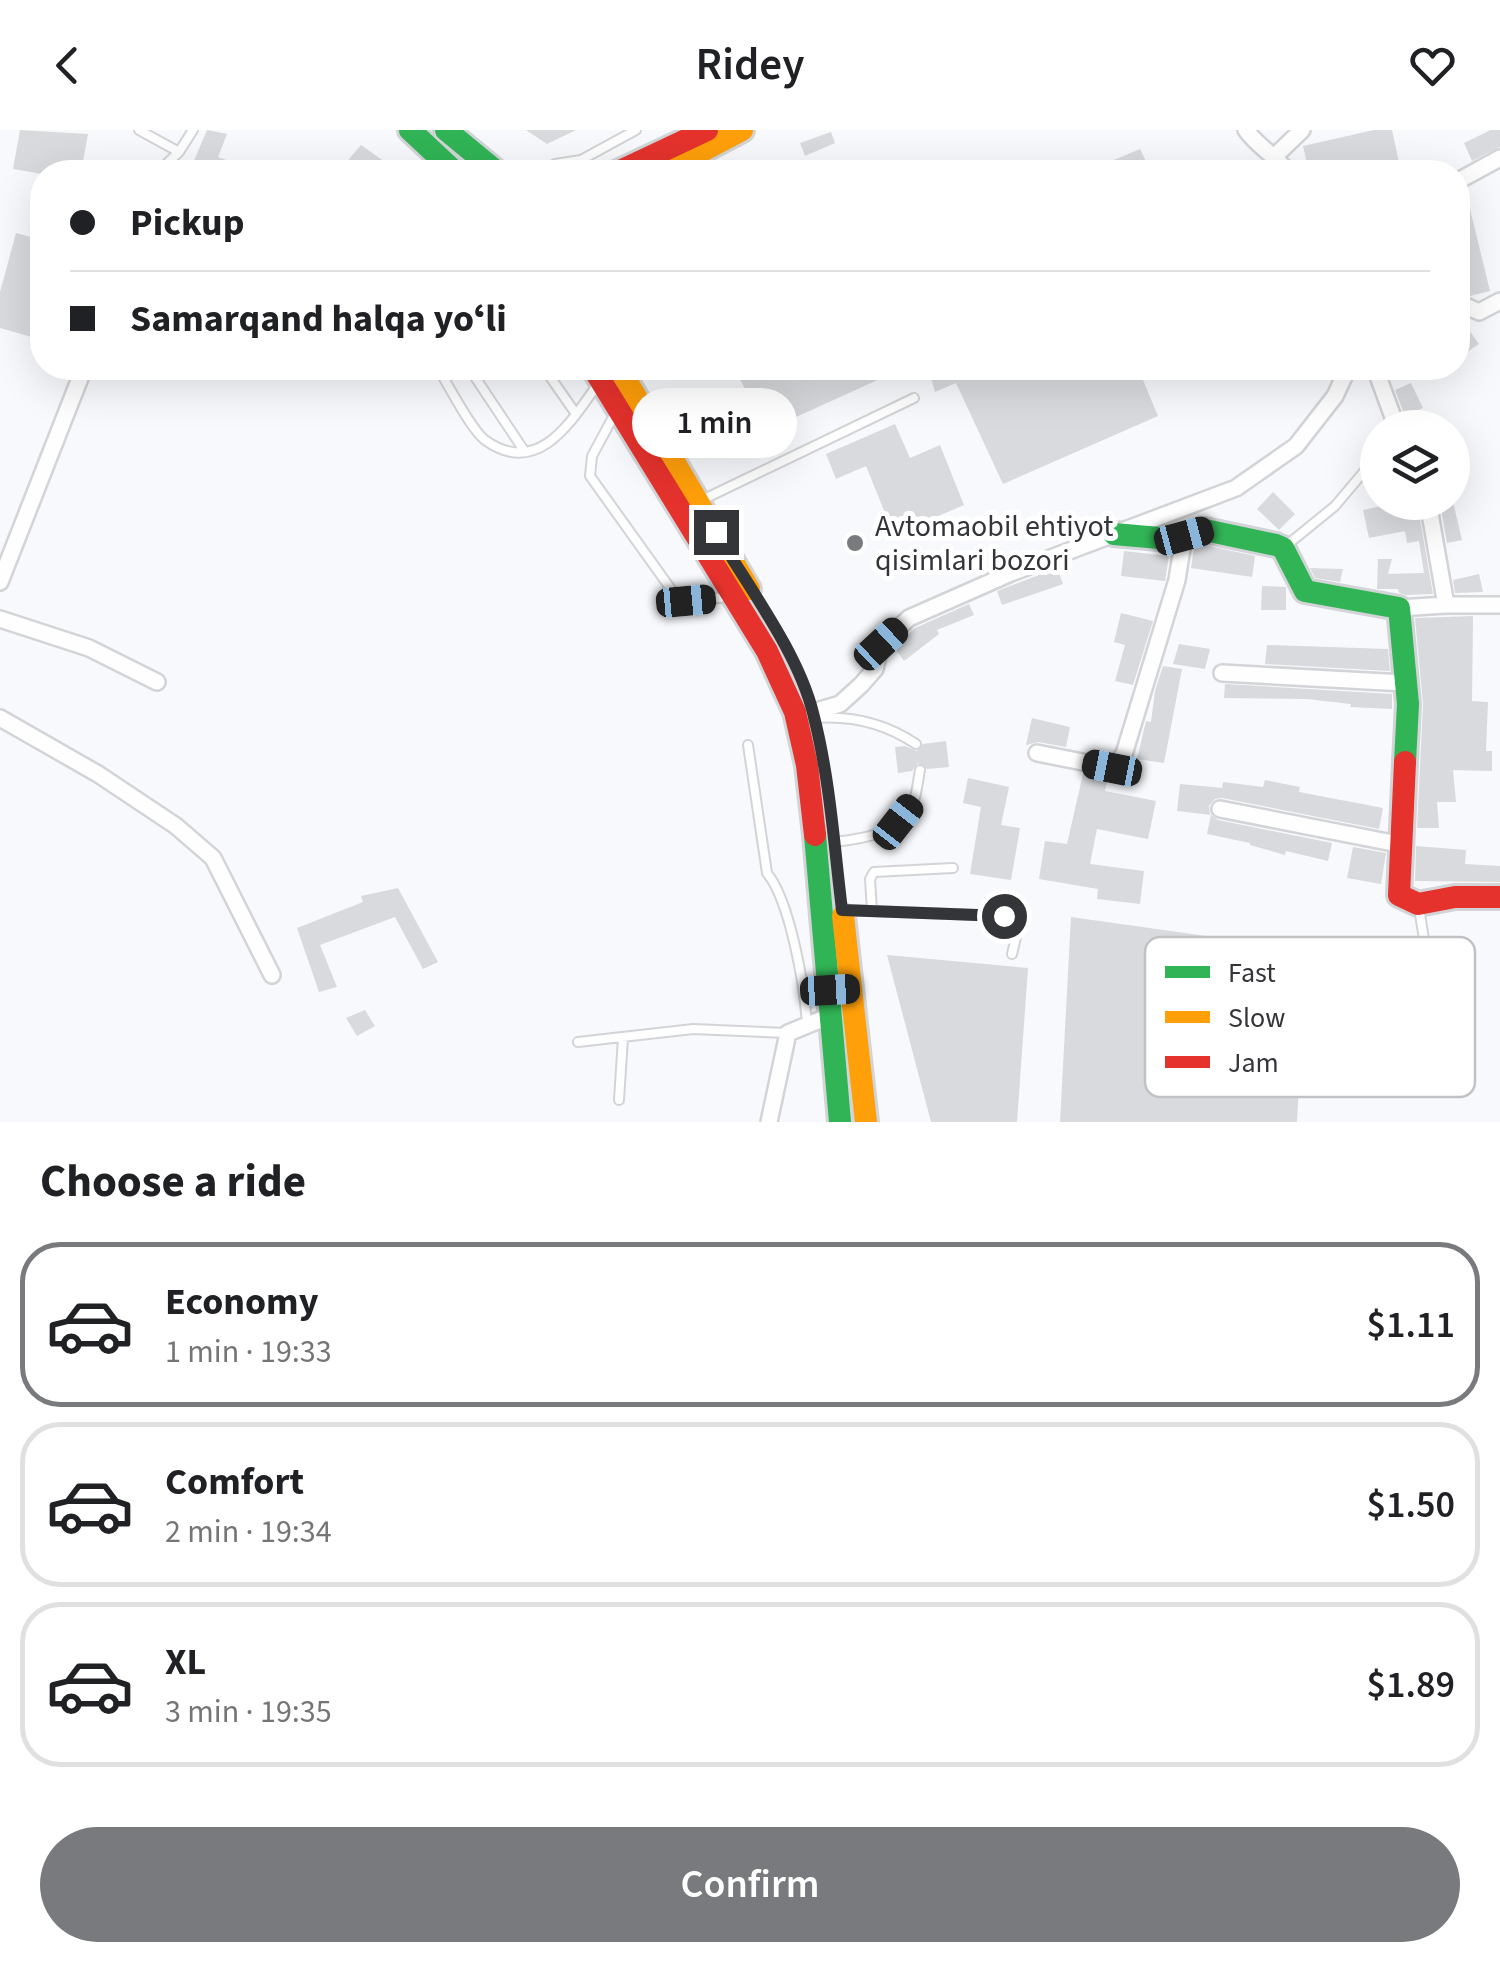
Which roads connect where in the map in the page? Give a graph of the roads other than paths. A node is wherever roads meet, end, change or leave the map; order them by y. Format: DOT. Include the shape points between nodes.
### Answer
graph roads {
  1 [pos="139,130"];
  2 [pos="193,130"];
  3 [pos="410,130"];
  4 [pos="446,130"];
  5 [pos="636,130"];
  6 [pos="742,130"];
  7 [pos="1246,130"];
  8 [pos="1302,130"];
  9 [pos="701,131"];
  10 [pos="179,152"];
  11 [pos="1276,156"];
  12 [pos="1500,158"];
  13 [pos="171,160"];
  14 [pos="439,160"];
  15 [pos="482,160"];
  16 [pos="580,160"];
  17 [pos="642,160"];
  18 [pos="685,160"];
  19 [pos="1279,160"];
  20 [pos="1470,174"];
  21 [pos="1500,301"];
  22 [pos="1470,308"];
  23 [pos="79,380"];
  24 [pos="446,380"];
  25 [pos="476,380"];
  26 [pos="552,380"];
  27 [pos="599,380"];
  28 [pos="607,380"];
  29 [pos="610,380"];
  30 [pos="1342,380"];
  31 [pos="1379,380"];
  32 [pos="914,398"];
  33 [pos="617,410"];
  34 [pos="1390,410"];
  35 [pos="576,414"];
  36 [pos="524,452"];
  37 [pos="1360,477"];
  38 [pos="698,502"];
  39 [pos="1431,520"];
  40 [pos="1114,534"];
  41 [pos="1184,536"];
  42 [pos="1283,548"];
  43 [pos="0,582"];
  44 [pos="731,598"];
  45 [pos="1446,604"];
  46 [pos="1500,606"];
  47 [pos="1400,608"];
  48 [pos="0,620"];
  49 [pos="1222,673"];
  50 [pos="157,682"];
  51 [pos="1404,683"];
  52 [pos="814,715"];
  53 [pos="0,718"];
  54 [pos="916,744"];
  55 [pos="748,745"];
  56 [pos="1037,753"];
  57 [pos="920,770"];
  58 [pos="1220,808"];
  59 [pos="834,842"];
  60 [pos="1403,845"];
  61 [pos="954,868"];
  62 [pos="1500,897"];
  63 [pos="1418,904"];
  64 [pos="842,910"];
  65 [pos="872,911"];
  66 [pos="1423,937"];
  67 [pos="1012,954"];
  68 [pos="272,976"];
  69 [pos="841,990"];
  70 [pos="832,1016"];
  71 [pos="807,1026"];
  72 [pos="788,1033"];
  73 [pos="623,1038"];
  74 [pos="578,1042"];
  75 [pos="619,1100"];
  76 [pos="769,1122"];
  77 [pos="840,1122"];
  78 [pos="866,1122"];
  1 -- 10 [label="lane"];
  2 -- 10 [label="lane"];
  3 -- 14 [label="main road"];
  4 -- 15 [label="main road"];
  5 -- 16 [label="lane"];
  6 -- 18 [label="main road"];
  7 -- 11 [label="street"];
  8 -- 11 [label="street"];
  9 -- 17 [label="main road"];
  10 -- 13 [label="lane"];
  11 -- 19 [label="street"];
  12 -- 20 [label="street"];
  21 -- 22 [label="street" via="1479,312"];
  23 -- 43 [label="street"];
  24 -- 36 [label="lane" via="483,439"];
  25 -- 36 [label="lane"];
  26 -- 35 [label="lane"];
  27 -- 35 [label="lane"];
  28 -- 33 [label="main road"];
  29 -- 38 [label="main road"];
  30 -- 40 [label="street" via="1296,446 1236,488"];
  31 -- 34 [label="street"];
  32 -- 38 [label="lane"];
  33 -- 44 [label="main road"];
  33 -- 44 [label="lane" via="592,456 590,476 678,599"];
  35 -- 36 [label="lane" via="545,447"];
  37 -- 42 [label="lane"];
  38 -- 52 [label="main road" via="787,653"];
  39 -- 45 [label="street"];
  40 -- 41 [label="main road"];
  40 -- 52 [label="street" via="909,618 881,644 875,669 861,685"];
  41 -- 42 [label="main road" via="1205,530"];
  41 -- 56 [label="street" via="1124,754 1112,768"];
  42 -- 47 [label="main road" via="1304,591"];
  44 -- 69 [label="main road" via="795,712"];
  45 -- 46 [label="street"];
  45 -- 47 [label="street"];
  47 -- 51 [label="main road"];
  48 -- 50 [label="street" via="88,648"];
  49 -- 51 [label="street"];
  51 -- 60 [label="main road"];
  52 -- 54 [label="lane" via="895,730"];
  52 -- 59 [label="main road"];
  53 -- 68 [label="street" via="145,805 214,858"];
  55 -- 71 [label="lane" via="766,872 779,888"];
  57 -- 59 [label="lane" via="912,804 898,822 870,838"];
  58 -- 60 [label="street"];
  59 -- 64 [label="main road"];
  60 -- 63 [label="main road" via="1400,894"];
  61 -- 65 [label="lane" via="874,872"];
  62 -- 63 [label="main road"];
  63 -- 66 [label="lane"];
  64 -- 65 [label="lane"];
  64 -- 69 [label="main road"];
  65 -- 67 [label="lane" via="1004,916 1017,933"];
  69 -- 70 [label="main road"];
  69 -- 78 [label="main road"];
  70 -- 71 [label="street"];
  70 -- 77 [label="main road"];
  71 -- 72 [label="street"];
  72 -- 73 [label="lane" via="693,1028"];
  72 -- 76 [label="street"];
  73 -- 74 [label="lane"];
  73 -- 75 [label="lane"];
}
